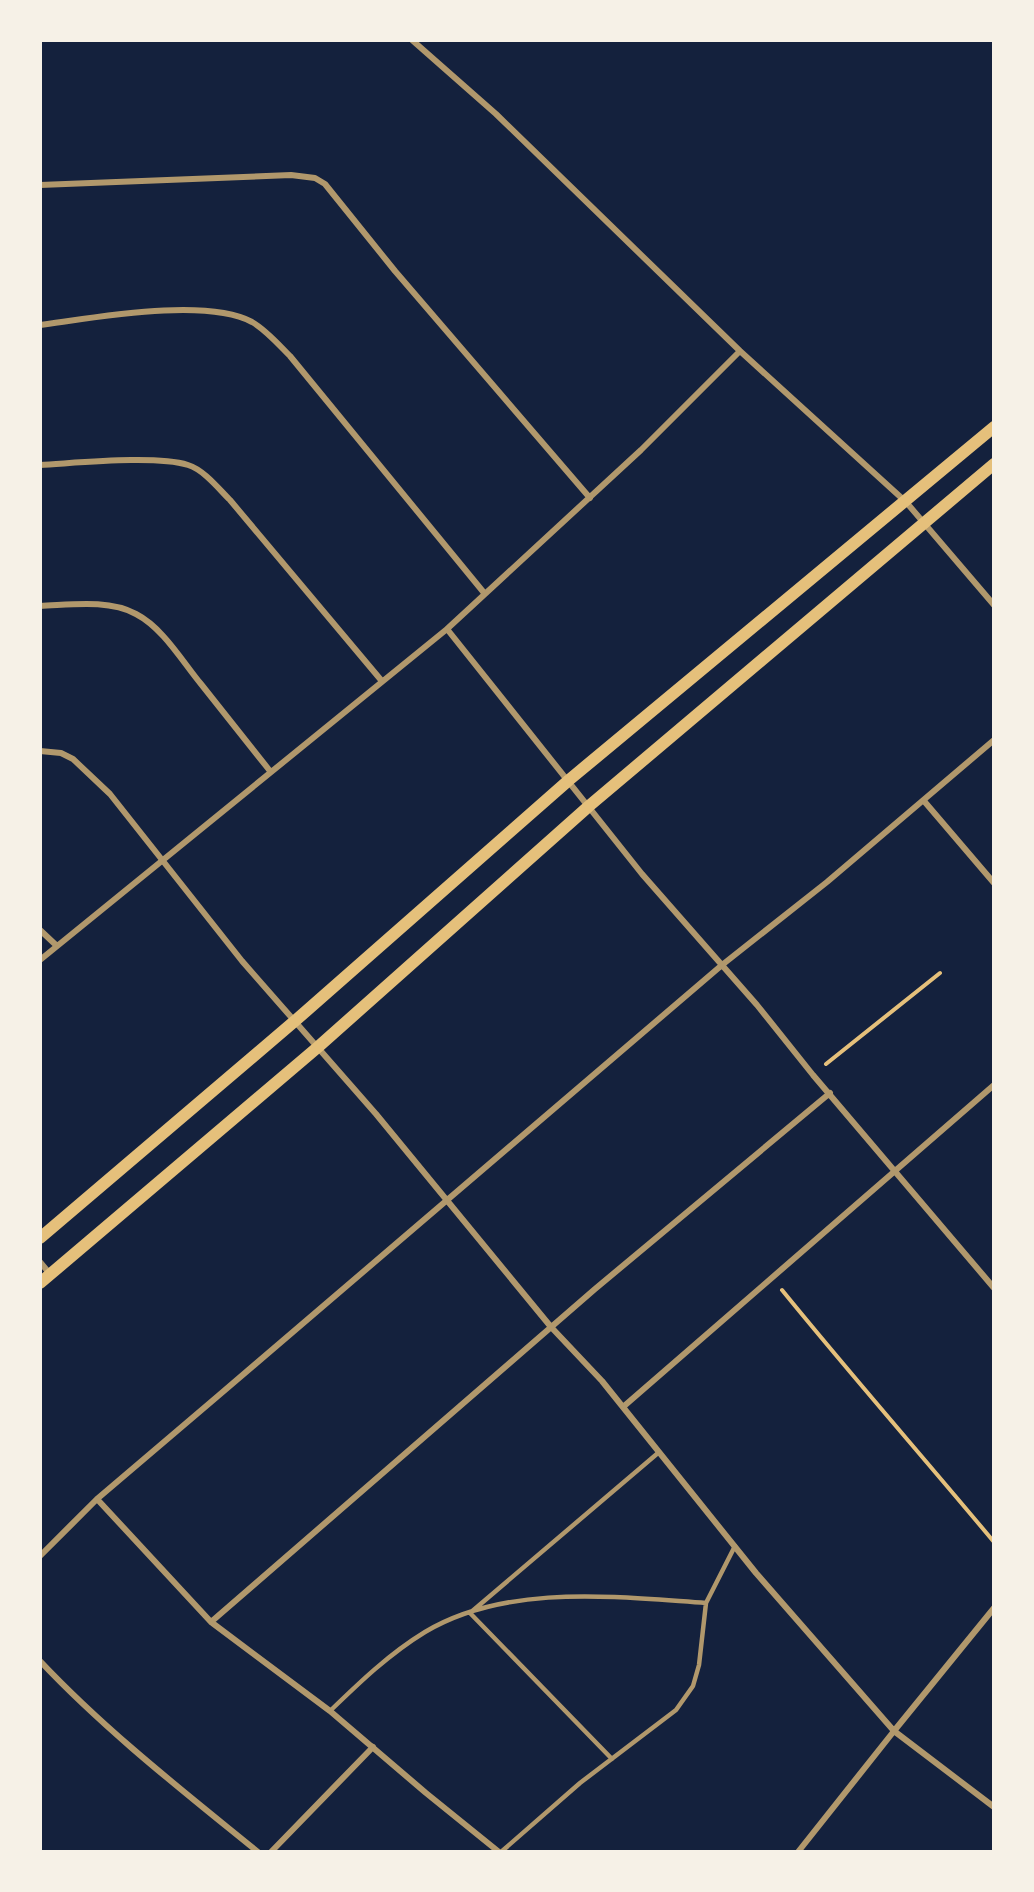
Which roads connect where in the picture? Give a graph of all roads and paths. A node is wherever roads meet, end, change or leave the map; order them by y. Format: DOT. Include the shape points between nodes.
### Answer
graph roads {
  1 [pos="412,40"];
  2 [pos="40,185"];
  3 [pos="40,325"];
  4 [pos="740,351"];
  5 [pos="993,427"];
  6 [pos="993,464"];
  7 [pos="40,465"];
  8 [pos="590,498"];
  9 [pos="906,502"];
  10 [pos="923,522"];
  11 [pos="485,594"];
  12 [pos="993,605"];
  13 [pos="40,606"];
  14 [pos="447,629"];
  15 [pos="381,680"];
  16 [pos="993,740"];
  17 [pos="40,751"];
  18 [pos="270,771"];
  19 [pos="569,780"];
  20 [pos="924,801"];
  21 [pos="589,806"];
  22 [pos="160,860"];
  23 [pos="993,883"];
  24 [pos="40,930"];
  25 [pos="57,946"];
  26 [pos="40,960"];
  27 [pos="722,965"];
  28 [pos="940,973"];
  29 [pos="296,1020"];
  30 [pos="318,1047"];
  31 [pos="813,1075"];
  32 [pos="993,1085"];
  33 [pos="830,1093"];
  34 [pos="896,1172"];
  35 [pos="447,1200"];
  36 [pos="40,1238"];
  37 [pos="40,1262"];
  38 [pos="51,1274"];
  39 [pos="773,1278"];
  40 [pos="40,1283"];
  41 [pos="993,1288"];
  42 [pos="551,1327"];
  43 [pos="623,1407"];
  44 [pos="658,1453"];
  45 [pos="98,1499"];
  46 [pos="993,1542"];
  47 [pos="735,1546"];
  48 [pos="40,1556"];
  49 [pos="706,1603"];
  50 [pos="993,1608"];
  51 [pos="470,1613"];
  52 [pos="211,1622"];
  53 [pos="40,1661"];
  54 [pos="330,1711"];
  55 [pos="894,1731"];
  56 [pos="373,1747"];
  57 [pos="612,1759"];
  58 [pos="993,1807"];
  59 [pos="258,1851"];
  60 [pos="271,1851"];
  61 [pos="500,1851"];
  62 [pos="798,1851"];
  1 -- 4 [label="street" via="496,114"];
  2 -- 8 [label="street" via="264,176 315,178 325,184"];
  3 -- 11 [label="street" via="190,311 233,315 253,322 290,356"];
  4 -- 8 [label="street"];
  4 -- 9 [label="street"];
  5 -- 9 [label="main road"];
  6 -- 10 [label="main road"];
  7 -- 15 [label="street" via="165,461 197,471 252,525"];
  8 -- 11 [label="street"];
  9 -- 10 [label="street"];
  9 -- 19 [label="main road"];
  10 -- 12 [label="street"];
  10 -- 21 [label="main road"];
  11 -- 14 [label="street"];
  13 -- 18 [label="street" via="99,605 136,614 173,648"];
  14 -- 15 [label="street"];
  14 -- 19 [label="street"];
  15 -- 18 [label="street"];
  16 -- 20 [label="street"];
  17 -- 22 [label="street" via="61,753 85,767"];
  18 -- 22 [label="street"];
  19 -- 21 [label="street"];
  19 -- 29 [label="main road"];
  20 -- 23 [label="street"];
  20 -- 27 [label="street"];
  21 -- 27 [label="street"];
  21 -- 30 [label="main road"];
  22 -- 25 [label="street"];
  22 -- 29 [label="street" via="248,969"];
  24 -- 25 [label="street"];
  25 -- 26 [label="street"];
  27 -- 31 [label="street"];
  27 -- 35 [label="street"];
  28 -- 31 [label="path"];
  29 -- 30 [label="street"];
  29 -- 36 [label="main road"];
  30 -- 35 [label="street"];
  30 -- 38 [label="main road"];
  31 -- 33 [label="street"];
  32 -- 34 [label="street"];
  33 -- 34 [label="street"];
  33 -- 42 [label="street"];
  34 -- 39 [label="street"];
  34 -- 41 [label="street"];
  35 -- 42 [label="street"];
  35 -- 45 [label="street"];
  37 -- 38 [label="street"];
  38 -- 40 [label="main road"];
  39 -- 43 [label="street"];
  39 -- 46 [label="path"];
  42 -- 43 [label="street"];
  42 -- 52 [label="street"];
  43 -- 44 [label="street"];
  44 -- 47 [label="street"];
  44 -- 51 [label="lane"];
  45 -- 48 [label="street"];
  45 -- 52 [label="street"];
  47 -- 49 [label="lane"];
  47 -- 55 [label="street"];
  49 -- 51 [label="lane" via="548,1599"];
  49 -- 57 [label="lane" via="699,1665 689,1696"];
  50 -- 55 [label="street"];
  51 -- 54 [label="lane" via="426,1631 400,1649"];
  51 -- 57 [label="lane"];
  52 -- 54 [label="street"];
  53 -- 59 [label="street" via="150,1763"];
  54 -- 56 [label="street"];
  55 -- 58 [label="street"];
  55 -- 62 [label="street"];
  56 -- 60 [label="street"];
  56 -- 61 [label="street"];
  57 -- 61 [label="lane"];
}
